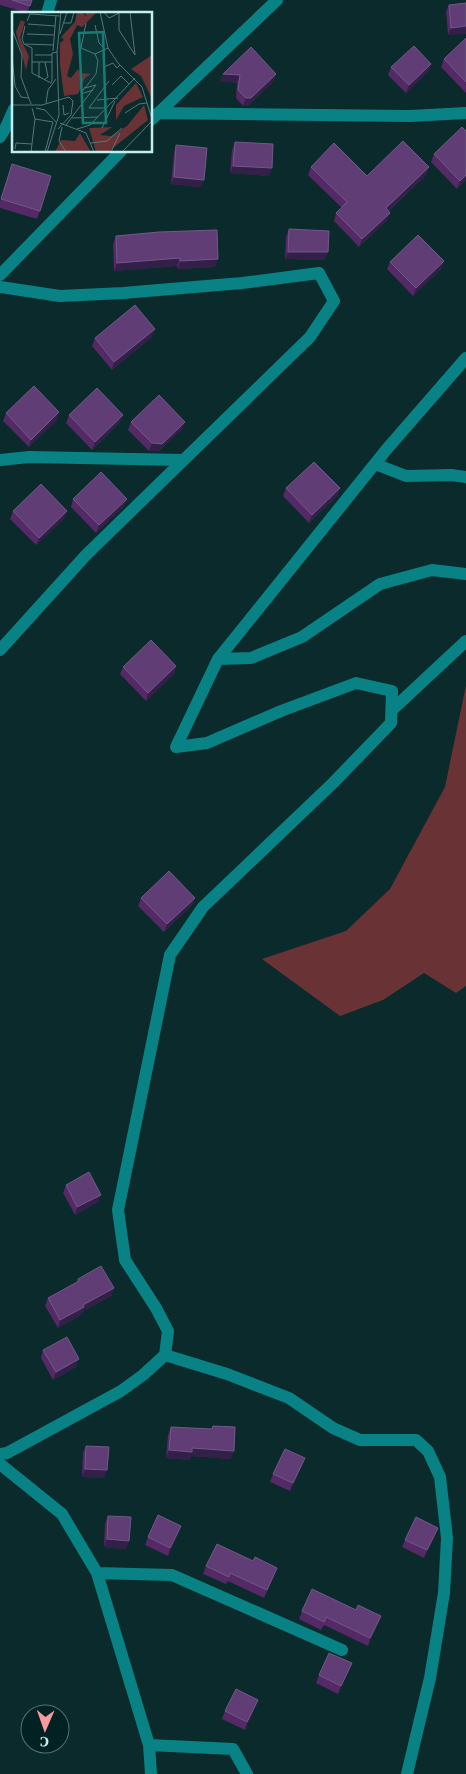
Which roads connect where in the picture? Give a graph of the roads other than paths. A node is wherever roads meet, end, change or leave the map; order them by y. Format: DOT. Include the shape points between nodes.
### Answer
graph roads {
  1 [pos="51,0"];
  2 [pos="277,0"];
  3 [pos="47,12"];
  4 [pos="466,113"];
  5 [pos="12,114"];
  6 [pos="155,117"];
  7 [pos="0,137"];
  8 [pos="119,152"];
  9 [pos="0,275"];
  10 [pos="0,287"];
  11 [pos="466,358"];
  12 [pos="0,460"];
  13 [pos="183,460"];
  14 [pos="375,464"];
  15 [pos="466,477"];
  16 [pos="466,574"];
  17 [pos="466,641"];
  18 [pos="0,650"];
  19 [pos="218,659"];
  20 [pos="392,710"];
  21 [pos="165,1355"];
  22 [pos="0,1454"];
  23 [pos="0,1464"];
  24 [pos="97,1573"];
  25 [pos="342,1650"];
  26 [pos="149,1745"];
  27 [pos="151,1774"];
  28 [pos="247,1774"];
  29 [pos="407,1774"];
  1 -- 3 [label="street"];
  2 -- 6 [label="street"];
  4 -- 6 [label="street"];
  5 -- 7 [label="street"];
  8 -- 9 [label="street"];
  10 -- 13 [label="street" via="60,296 242,283 319,273 334,301 310,337"];
  11 -- 14 [label="street"];
  12 -- 13 [label="street" via="29,456"];
  13 -- 18 [label="street" via="86,555"];
  14 -- 15 [label="street" via="406,476"];
  14 -- 19 [label="street"];
  16 -- 19 [label="street" via="432,570 380,584 302,637 251,658"];
  17 -- 20 [label="street"];
  19 -- 20 [label="street" via="176,747 207,744 281,711 356,683 392,691"];
  20 -- 21 [label="street" via="391,723 203,907 170,955 118,1210 125,1260 168,1331"];
  21 -- 22 [label="street" via="121,1391"];
  21 -- 29 [label="street" via="289,1398 332,1428 360,1440 416,1440 428,1450 440,1477 447,1538 444,1593 430,1678"];
  23 -- 24 [label="street" via="62,1514"];
  24 -- 25 [label="street" via="172,1575"];
  24 -- 26 [label="street"];
  26 -- 27 [label="street"];
  26 -- 28 [label="street" via="233,1749"];
}
